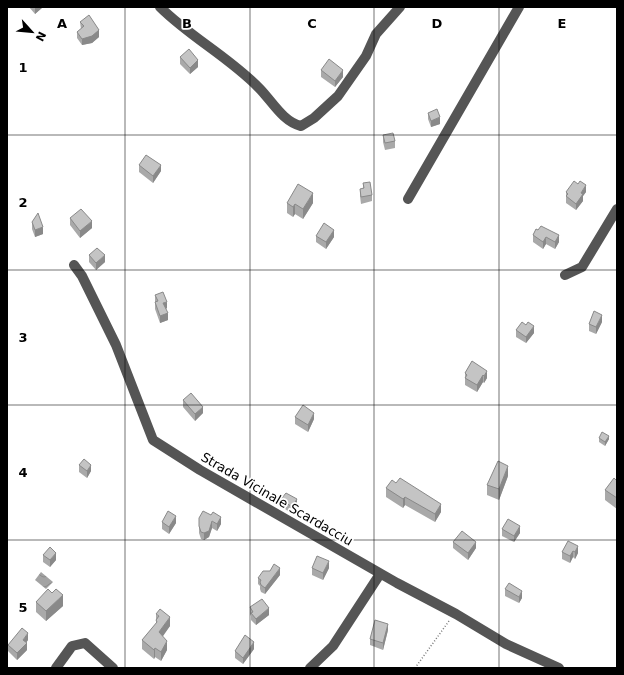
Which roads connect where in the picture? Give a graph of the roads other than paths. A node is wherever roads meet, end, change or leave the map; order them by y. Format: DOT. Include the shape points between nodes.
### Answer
graph roads {
  1 [pos="160,7"];
  2 [pos="400,7"];
  3 [pos="519,7"];
  4 [pos="408,199"];
  5 [pos="617,209"];
  6 [pos="74,265"];
  7 [pos="565,275"];
  8 [pos="383,575"];
  9 [pos="56,668"];
  10 [pos="113,668"];
  11 [pos="310,668"];
  12 [pos="317,668"];
  13 [pos="559,668"];
  1 -- 2 [label="street" via="224,56 259,88 284,116 301,126 338,96 366,56 376,34"];
  3 -- 4 [label="street"];
  5 -- 7 [label="street" via="582,267"];
  6 -- 8 [label="street, Strada Vicinale Scardacciu" via="116,345 153,440 200,470"];
  8 -- 11 [label="street" via="333,646"];
  8 -- 12 [label="street" via="331,657"];
  8 -- 13 [label="street, Strada Vicinale Scardacciu" via="506,644"];
  9 -- 10 [label="street" via="72,646 85,643"];
}
